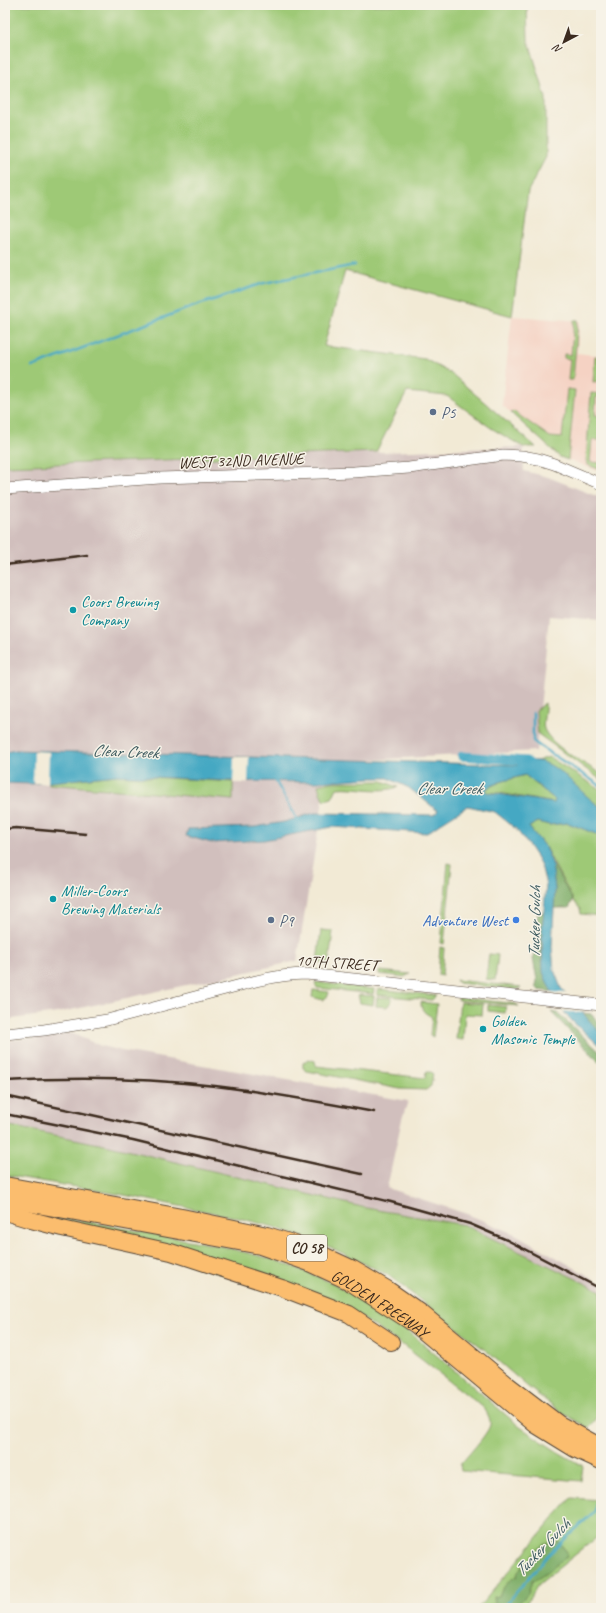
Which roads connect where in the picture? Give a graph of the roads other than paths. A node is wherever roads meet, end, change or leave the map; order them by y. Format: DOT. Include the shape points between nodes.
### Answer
graph roads {
  1 [pos="601,484"];
  2 [pos="5,489"];
  3 [pos="601,1005"];
  4 [pos="5,1034"];
  5 [pos="5,1185"];
  6 [pos="5,1199"];
  7 [pos="5,1212"];
  8 [pos="390,1342"];
  9 [pos="558,1432"];
  10 [pos="601,1447"];
  11 [pos="601,1462"];
  1 -- 2 [label="street, WEST 32ND AVENUE" via="538,459 503,455 361,472 160,478"];
  3 -- 4 [label="street, 10TH STREET" via="293,974 256,981 107,1020"];
  5 -- 9 [label="highway, GOLDEN FREEWAY / CO 58" via="182,1217 267,1235 308,1248 353,1269 420,1312 508,1385"];
  6 -- 9 [label="highway, GOLDEN FREEWAY / CO 58" via="260,1246 308,1263 348,1281 416,1324 519,1411"];
  7 -- 8 [label="highway" via="62,1228 171,1252 282,1288 349,1314"];
  9 -- 10 [label="highway, GOLDEN FREEWAY / CO 58"];
  9 -- 11 [label="highway, GOLDEN FREEWAY / CO 58"];
}
